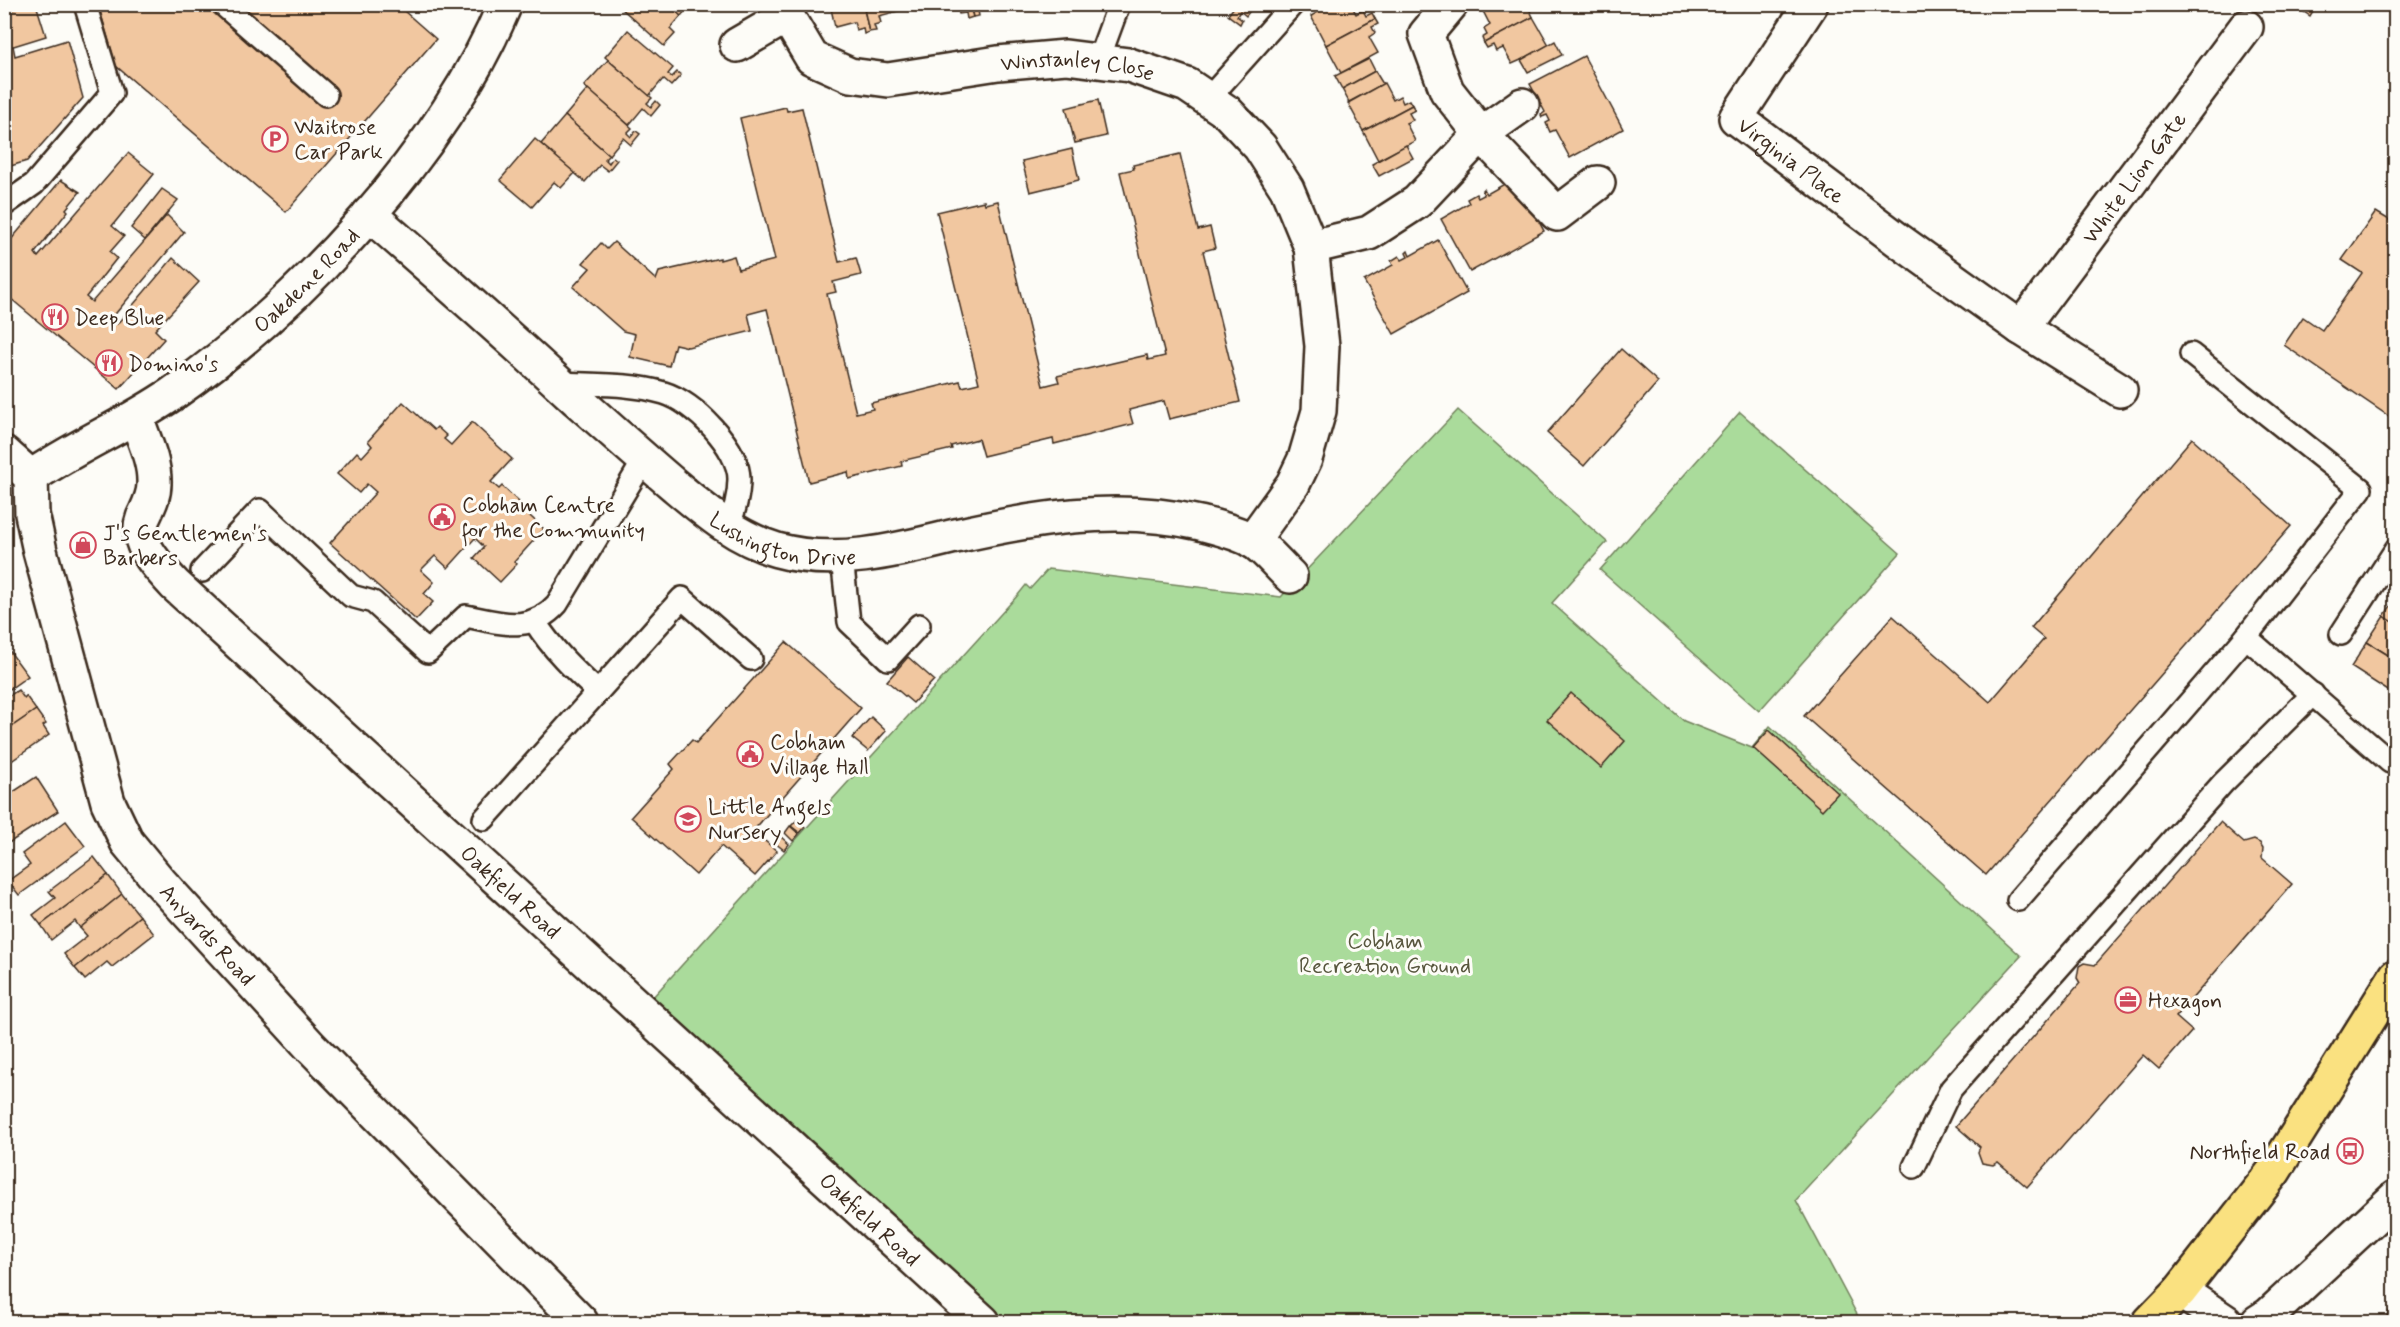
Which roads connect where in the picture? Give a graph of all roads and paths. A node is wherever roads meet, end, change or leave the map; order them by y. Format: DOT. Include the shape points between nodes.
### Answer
graph roads {
  1 [pos="85,4"];
  2 [pos="222,4"];
  3 [pos="505,4"];
  4 [pos="1119,4"];
  5 [pos="1293,4"];
  6 [pos="1450,4"];
  7 [pos="1811,4"];
  8 [pos="786,10"];
  9 [pos="2246,27"];
  10 [pos="737,45"];
  11 [pos="1098,61"];
  12 [pos="326,95"];
  13 [pos="1208,99"];
  14 [pos="1522,105"];
  15 [pos="1481,134"];
  16 [pos="1598,183"];
  17 [pos="4,205"];
  18 [pos="369,214"];
  19 [pos="1311,247"];
  20 [pos="2021,328"];
  21 [pos="2191,354"];
  22 [pos="560,384"];
  23 [pos="2120,390"];
  24 [pos="136,417"];
  25 [pos="4,453"];
  26 [pos="644,460"];
  27 [pos="31,477"];
  28 [pos="728,528"];
  29 [pos="1252,541"];
  30 [pos="2396,549"];
  31 [pos="842,558"];
  32 [pos="202,571"];
  33 [pos="1290,576"];
  34 [pos="535,621"];
  35 [pos="919,625"];
  36 [pos="2341,634"];
  37 [pos="2246,637"];
  38 [pos="751,659"];
  39 [pos="598,692"];
  40 [pos="2313,694"];
  41 [pos="2396,763"];
  42 [pos="484,819"];
  43 [pos="2018,900"];
  44 [pos="2396,976"];
  45 [pos="1914,1167"];
  46 [pos="2396,1197"];
  47 [pos="2180,1291"];
  48 [pos="581,1323"];
  49 [pos="983,1323"];
  50 [pos="2150,1323"];
  51 [pos="2226,1323"];
  52 [pos="2258,1323"];
  1 -- 17 [label="lane" via="112,93 34,184"];
  2 -- 12 [label="lane"];
  3 -- 18 [label="street, Oakdene Road" via="439,124"];
  4 -- 11 [label="lane"];
  5 -- 13 [label="lane"];
  6 -- 15 [label="street" via="1426,34 1447,91"];
  7 -- 20 [label="street, Virginia Place" via="1736,118"];
  8 -- 10 [label="street, Winstanley Close"];
  8 -- 11 [label="street, Winstanley Close" via="812,58 850,75 888,80 998,63 1066,57"];
  9 -- 20 [label="street, White Lion Gate"];
  11 -- 13 [label="street, Winstanley Close" via="1129,65 1187,85"];
  13 -- 19 [label="street, Winstanley Close" via="1227,112 1260,147 1287,189"];
  14 -- 15 [label="street"];
  15 -- 16 [label="street" via="1557,214"];
  15 -- 19 [label="street" via="1417,202 1370,233"];
  18 -- 22 [label="street, Lushington Drive"];
  18 -- 24 [label="street, Oakdene Road" via="269,317 197,376"];
  19 -- 29 [label="street, Winstanley Close" via="1322,346 1319,411 1293,484"];
  20 -- 23 [label="street"];
  21 -- 37 [label="lane" via="2361,489"];
  22 -- 26 [label="street, Lushington Drive"];
  22 -- 28 [label="lane" via="622,386 667,394 706,419 731,452 739,477 737,503"];
  24 -- 27 [label="street, Oakdene Road"];
  24 -- 49 [label="street, Oakfield Road" via="154,483 140,532 151,557 175,585"];
  25 -- 27 [label="street"];
  26 -- 28 [label="street, Lushington Drive"];
  26 -- 34 [label="lane" via="557,604"];
  27 -- 48 [label="street, Anyards Road" via="32,514 40,550 108,802 127,842 310,1046"];
  28 -- 31 [label="street, Lushington Drive" via="777,550"];
  29 -- 31 [label="street, Lushington Drive" via="1215,526 1180,518 1144,513 1100,514 996,527"];
  29 -- 33 [label="street, Lushington Drive"];
  30 -- 36 [label="lane"];
  31 -- 35 [label="lane" via="849,621 888,659"];
  32 -- 34 [label="lane" via="260,510 351,596 373,602 428,652 466,616 514,625"];
  34 -- 39 [label="lane" via="564,661"];
  37 -- 40 [label="lane"];
  37 -- 43 [label="lane"];
  38 -- 39 [label="lane" via="682,598"];
  39 -- 42 [label="lane"];
  40 -- 41 [label="lane" via="2390,762"];
  40 -- 45 [label="lane" via="2223,783 1951,1089"];
  44 -- 47 [label="main road" via="2274,1171"];
  46 -- 52 [label="street"];
  47 -- 50 [label="main road"];
  47 -- 51 [label="street"];
}
